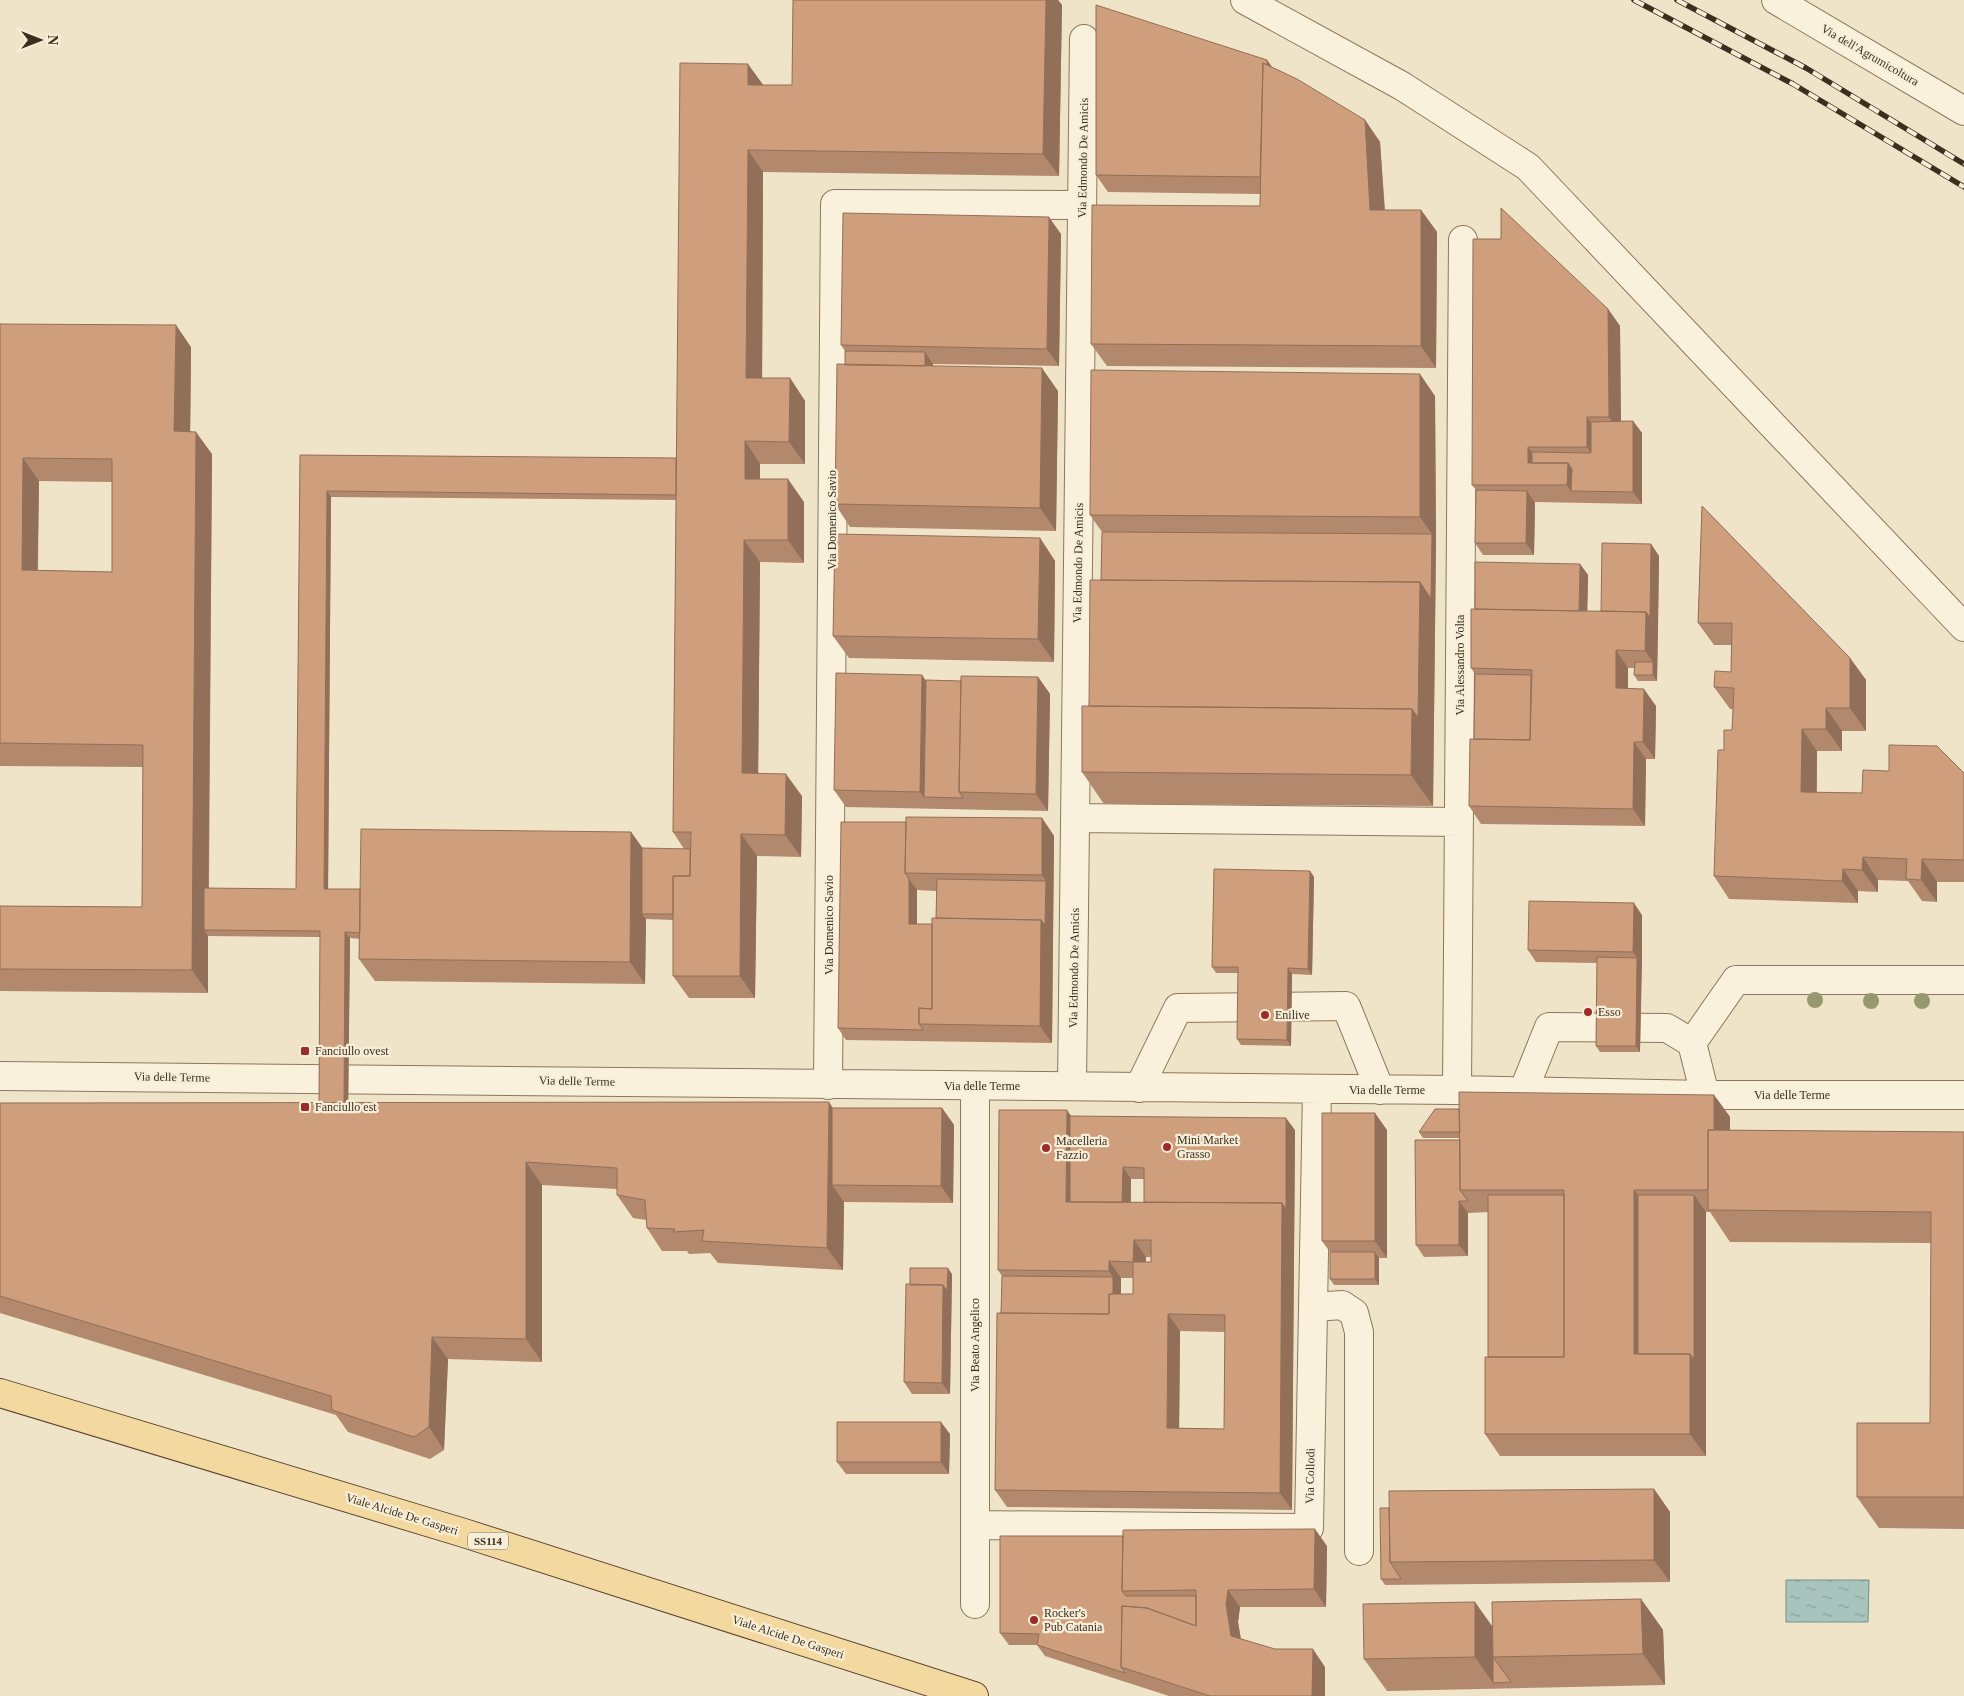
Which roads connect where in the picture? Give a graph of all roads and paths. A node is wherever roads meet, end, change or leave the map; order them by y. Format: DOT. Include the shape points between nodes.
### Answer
graph roads {
  1 [pos="1245,0"];
  2 [pos="1776,0"];
  3 [pos="1084,39"];
  4 [pos="1964,111"];
  5 [pos="1082,205"];
  6 [pos="1463,240"];
  7 [pos="1964,627"];
  8 [pos="1076,818"];
  9 [pos="1459,822"];
  10 [pos="1964,980"];
  11 [pos="1692,1043"];
  12 [pos="0,1076"];
  13 [pos="828,1084"];
  14 [pos="974,1086"];
  15 [pos="1072,1086"];
  16 [pos="1140,1088"];
  17 [pos="1317,1089"];
  18 [pos="1380,1090"];
  19 [pos="1456,1090"];
  20 [pos="1524,1092"];
  21 [pos="1706,1095"];
  22 [pos="1964,1095"];
  23 [pos="1314,1307"];
  24 [pos="0,1393"];
  25 [pos="975,1525"];
  26 [pos="1359,1551"];
  27 [pos="974,1604"];
  28 [pos="974,1696"];
  1 -- 7 [label="street" via="1402,86 1528,167"];
  2 -- 4 [label="street, Via dell'Agrumicoltura"];
  3 -- 5 [label="street, Via Edmondo De Amicis"];
  5 -- 8 [label="street, Via Edmondo De Amicis" via="1088,576"];
  5 -- 13 [label="street, Via Domenico Savio" via="835,204"];
  6 -- 9 [label="street, Via Alessandro Volta" via="1450,580"];
  8 -- 9 [label="street"];
  8 -- 15 [label="street, Via Edmondo De Amicis"];
  9 -- 19 [label="street, Via Alessandro Volta"];
  10 -- 11 [label="street" via="1736,980"];
  11 -- 20 [label="street" via="1667,1028 1549,1027"];
  11 -- 21 [label="street"];
  12 -- 13 [label="street, Via delle Terme"];
  13 -- 14 [label="street, Via delle Terme"];
  14 -- 15 [label="street, Via delle Terme"];
  14 -- 25 [label="street, Via Beato Angelico"];
  15 -- 16 [label="street, Via delle Terme"];
  16 -- 17 [label="street, Via delle Terme"];
  16 -- 18 [label="street" via="1178,1008 1346,1006"];
  17 -- 18 [label="street, Via delle Terme"];
  17 -- 23 [label="street, Via Collodi"];
  18 -- 19 [label="street, Via delle Terme"];
  19 -- 20 [label="street, Via delle Terme"];
  20 -- 21 [label="street, Via delle Terme"];
  21 -- 22 [label="street, Via delle Terme"];
  23 -- 25 [label="street, Via Collodi" via="1309,1528"];
  23 -- 26 [label="street" via="1342,1305 1354,1313 1359,1332"];
  24 -- 28 [label="main road, Viale Alcide De Gasperi / SS114" via="464,1533"];
  25 -- 27 [label="street, Via Beato Angelico"];
}
